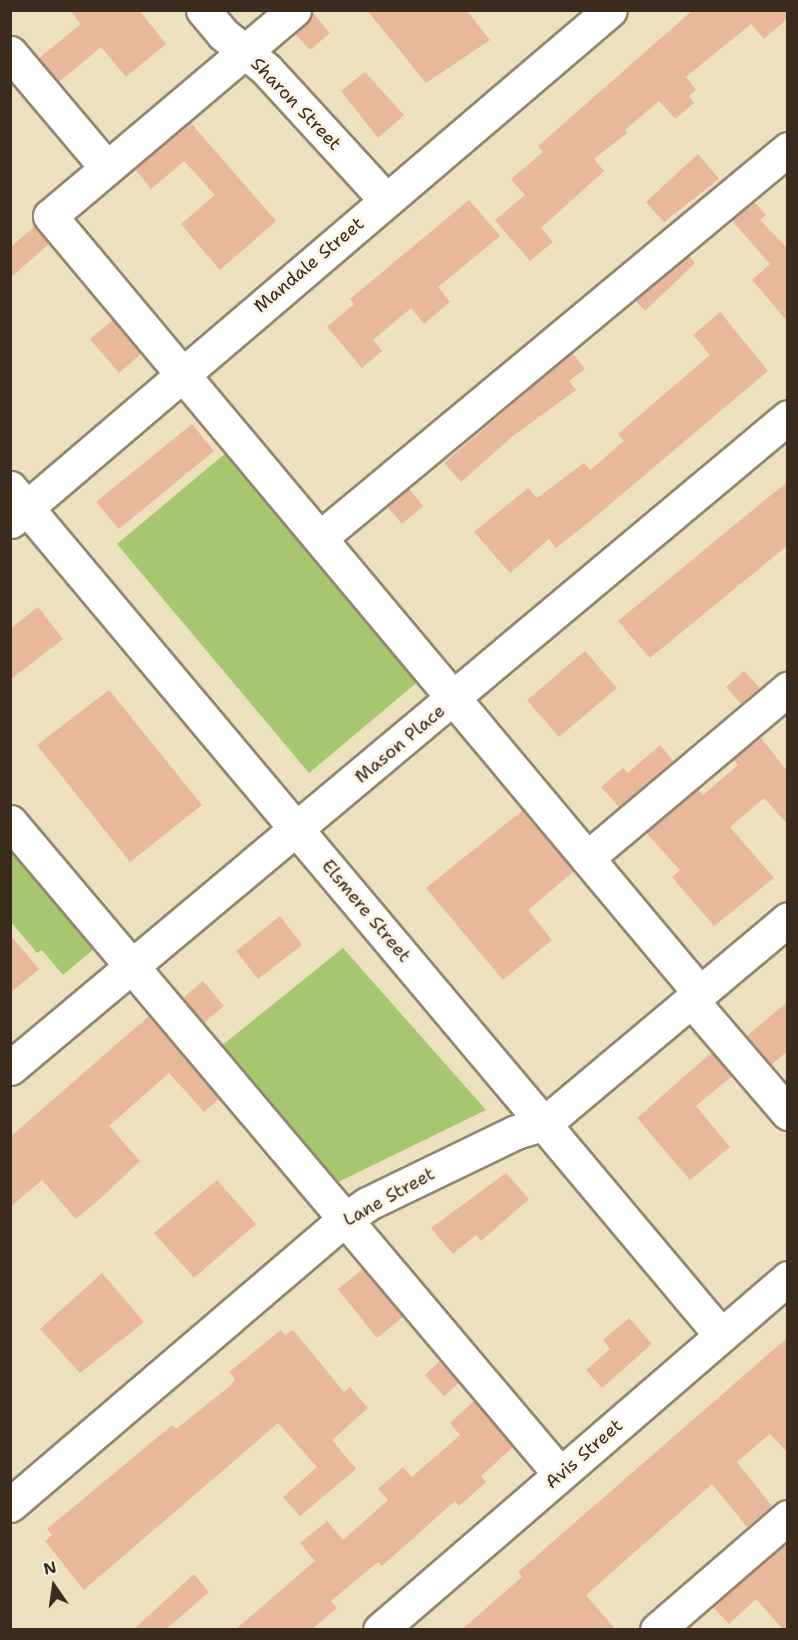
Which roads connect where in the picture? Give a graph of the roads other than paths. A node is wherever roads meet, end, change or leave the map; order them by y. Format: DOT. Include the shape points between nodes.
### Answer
graph roads {
  1 [pos="203,10"];
  2 [pos="294,10"];
  3 [pos="610,10"];
  4 [pos="245,52"];
  5 [pos="10,53"];
  6 [pos="788,148"];
  7 [pos="107,168"];
  8 [pos="386,200"];
  9 [pos="184,371"];
  10 [pos="788,417"];
  11 [pos="16,505"];
  12 [pos="321,537"];
  13 [pos="788,689"];
  14 [pos="454,698"];
  15 [pos="10,822"];
  16 [pos="298,830"];
  17 [pos="588,858"];
  18 [pos="788,919"];
  19 [pos="130,966"];
  20 [pos="696,996"];
  21 [pos="10,1068"];
  22 [pos="788,1113"];
  23 [pos="545,1124"];
  24 [pos="343,1221"];
  25 [pos="788,1278"];
  26 [pos="721,1335"];
  27 [pos="560,1474"];
  28 [pos="10,1505"];
  29 [pos="788,1517"];
  30 [pos="380,1629"];
  31 [pos="657,1629"];
  1 -- 4 [label="street, Sharon Street"];
  2 -- 4 [label="street"];
  3 -- 8 [label="street, Mandale Street"];
  4 -- 7 [label="street"];
  4 -- 8 [label="street, Sharon Street" via="266,69"];
  5 -- 7 [label="street"];
  6 -- 12 [label="street"];
  7 -- 9 [label="street" via="50,216"];
  8 -- 9 [label="street, Mandale Street"];
  9 -- 11 [label="street, Mandale Street"];
  9 -- 12 [label="street"];
  10 -- 14 [label="street, Mason Place"];
  11 -- 16 [label="street, Elsmere Street"];
  12 -- 14 [label="street"];
  13 -- 17 [label="street"];
  14 -- 16 [label="street, Mason Place"];
  14 -- 17 [label="street"];
  15 -- 19 [label="street"];
  16 -- 19 [label="street, Mason Place"];
  16 -- 23 [label="street, Elsmere Street"];
  17 -- 20 [label="street"];
  18 -- 20 [label="street, Lane Street"];
  19 -- 21 [label="street, Mason Place"];
  19 -- 24 [label="street"];
  20 -- 22 [label="street"];
  20 -- 23 [label="street, Lane Street"];
  23 -- 24 [label="street, Lane Street" via="516,1132 367,1204"];
  23 -- 26 [label="street, Elsmere Street"];
  24 -- 27 [label="street"];
  24 -- 28 [label="street, Lane Street"];
  25 -- 26 [label="street, Avis Street"];
  26 -- 27 [label="street, Avis Street"];
  27 -- 30 [label="street, Avis Street"];
  29 -- 31 [label="street"];
}
